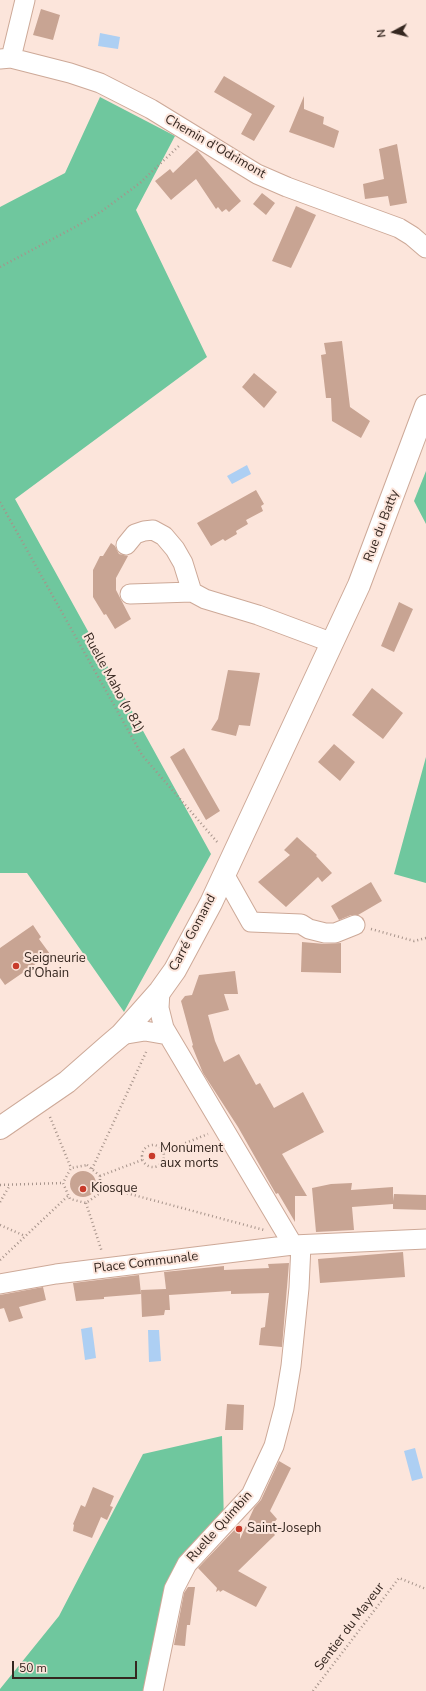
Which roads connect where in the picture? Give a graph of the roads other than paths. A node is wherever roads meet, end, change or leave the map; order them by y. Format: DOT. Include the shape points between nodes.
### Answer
graph roads {
  1 [pos="25,0"];
  2 [pos="6,58"];
  3 [pos="426,248"];
  4 [pos="426,406"];
  5 [pos="126,546"];
  6 [pos="192,592"];
  7 [pos="130,594"];
  8 [pos="333,643"];
  9 [pos="254,811"];
  10 [pos="228,866"];
  11 [pos="355,924"];
  12 [pos="160,991"];
  13 [pos="121,1035"];
  14 [pos="168,1035"];
  15 [pos="0,1128"];
  16 [pos="426,1239"];
  17 [pos="294,1242"];
  18 [pos="0,1284"];
  19 [pos="153,1691"];
  1 -- 2 [label="street"];
  2 -- 3 [label="street, Chemin d'Odrimont" via="100,83 150,109 257,174 399,228"];
  4 -- 8 [label="main road, Rue du Batty" via="378,537"];
  5 -- 6 [label="street" via="136,534 144,531 153,530 164,536 183,563"];
  6 -- 7 [label="street"];
  6 -- 8 [label="street" via="205,599 258,615"];
  8 -- 9 [label="main road, Rue du Batty"];
  9 -- 10 [label="main road, Carré Gomand"];
  10 -- 11 [label="street, Carré Gomand" via="251,922 301,924 325,933 335,933"];
  10 -- 12 [label="main road, Carré Gomand" via="189,945"];
  12 -- 13 [label="main road"];
  12 -- 14 [label="street" via="160,1018"];
  13 -- 14 [label="street" via="150,1031"];
  13 -- 15 [label="main road" via="67,1082"];
  14 -- 17 [label="street"];
  16 -- 17 [label="street, Place Communale"];
  17 -- 18 [label="street, Place Communale"];
  17 -- 19 [label="street, Ruelle Quimbin" via="299,1288 292,1359 284,1408 274,1446 251,1495 187,1564 174,1589"];
}
